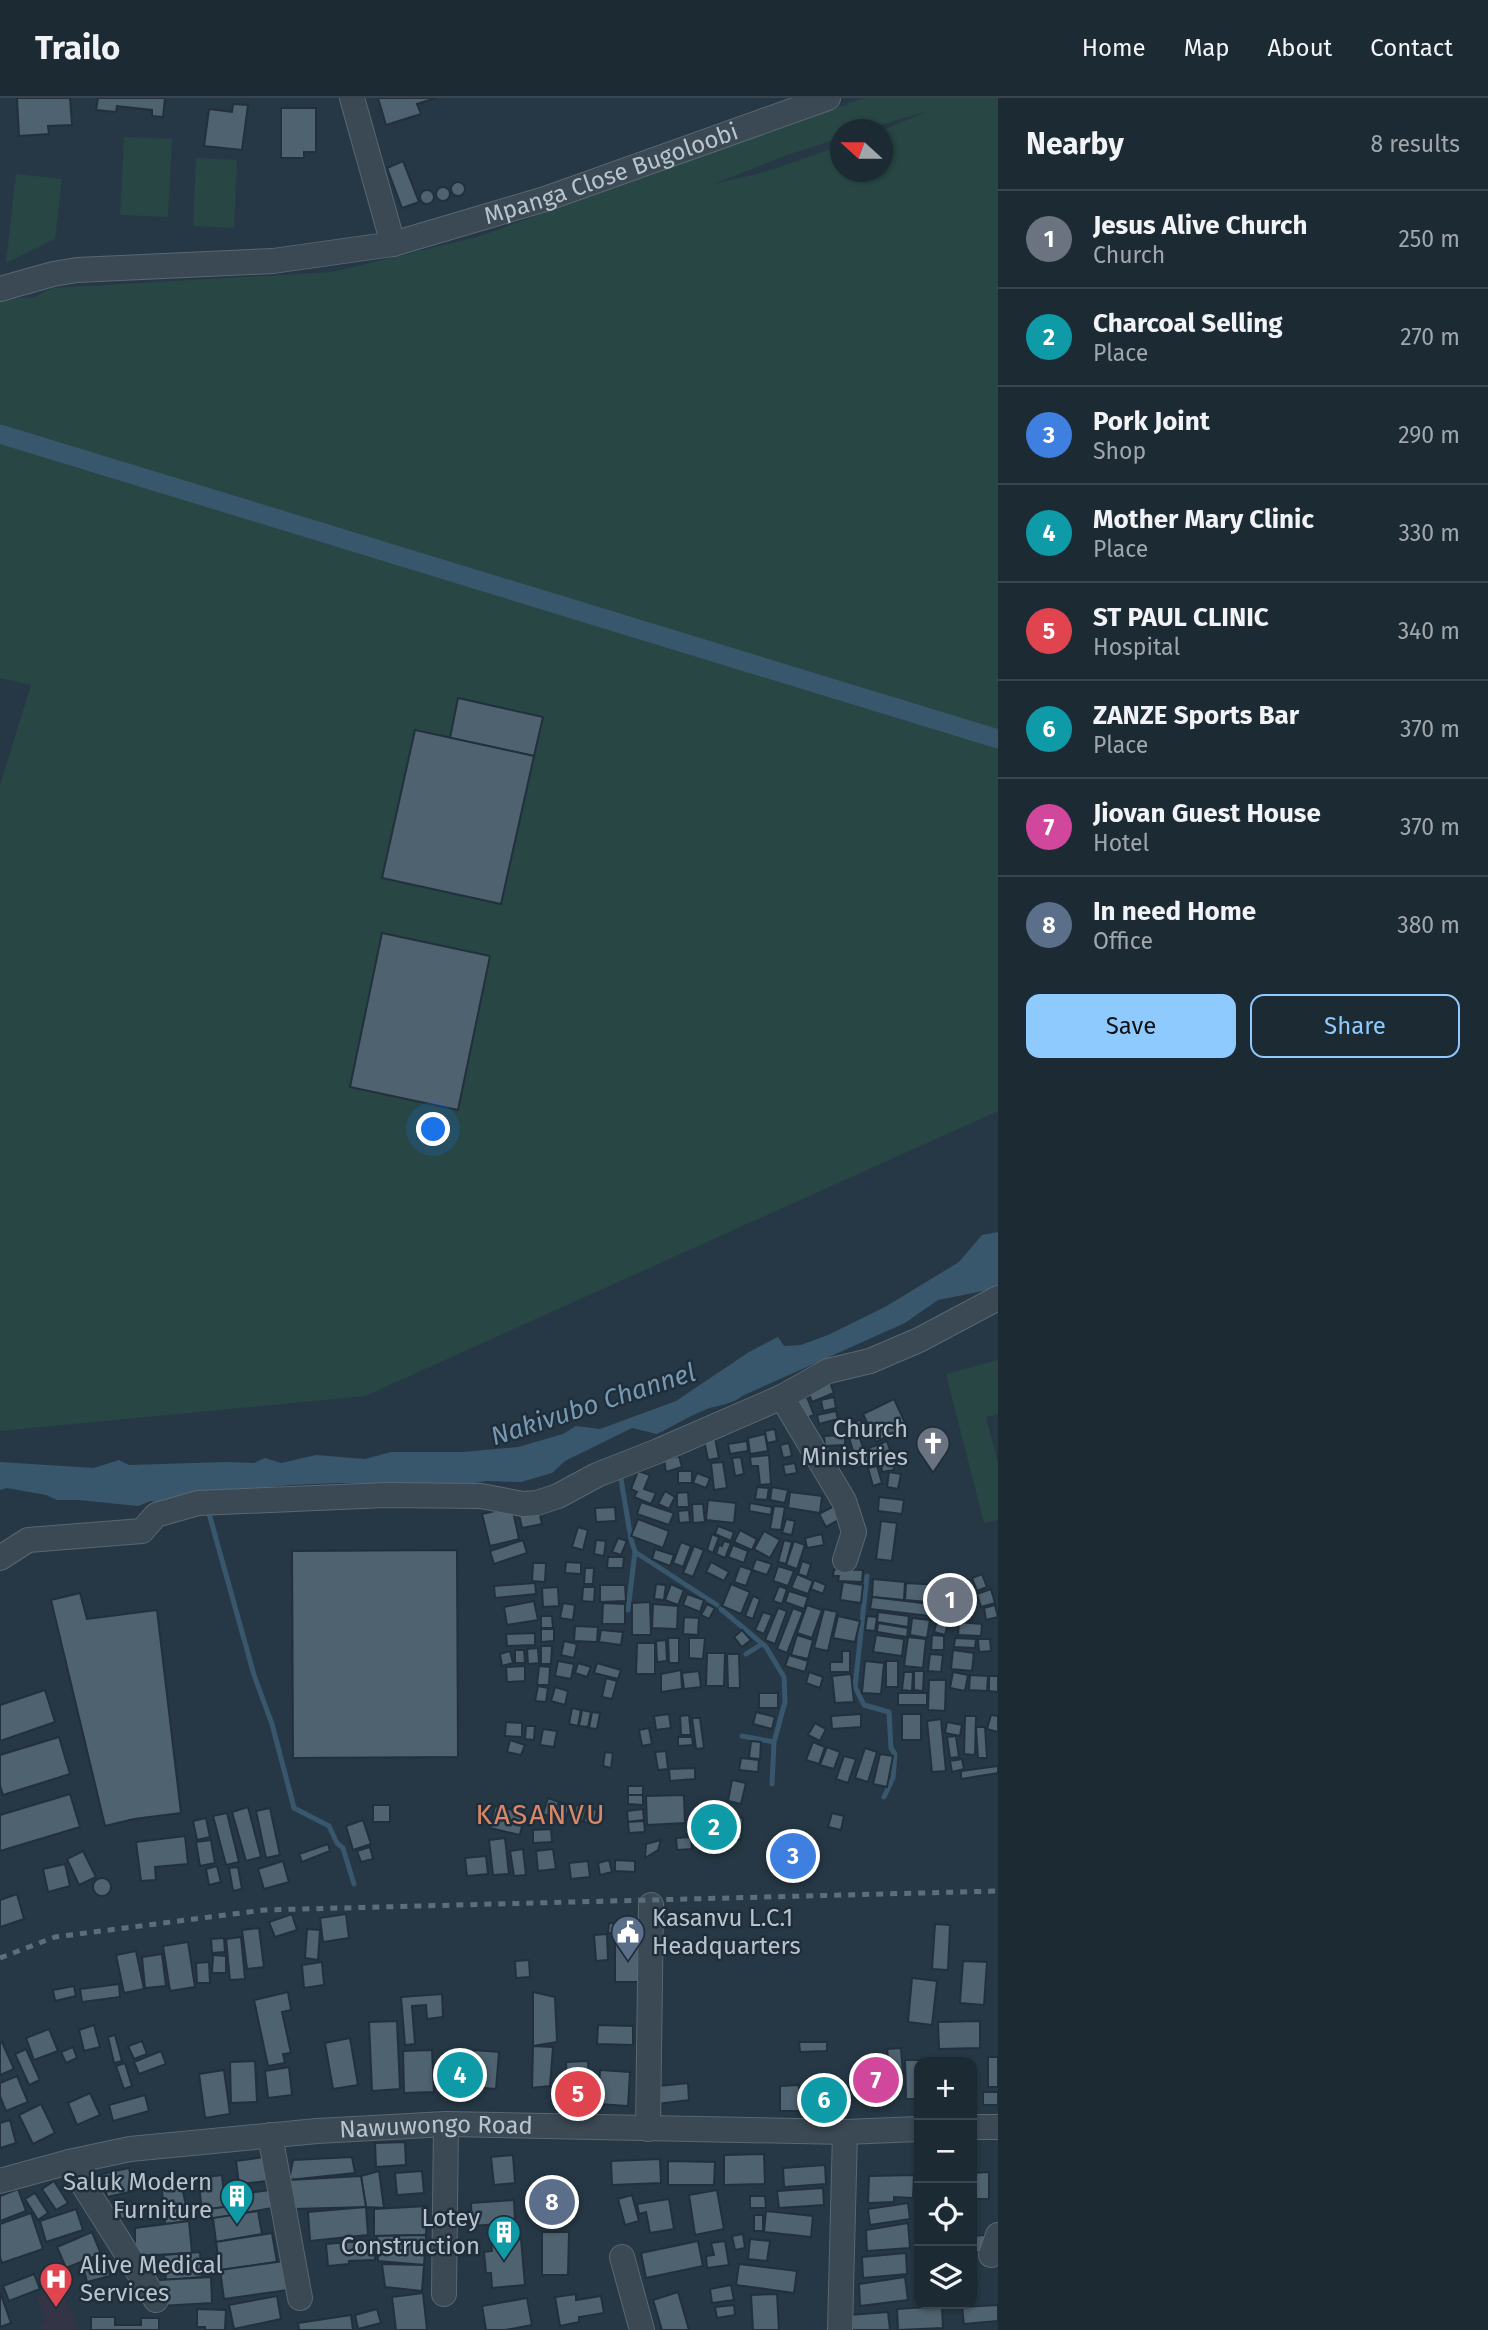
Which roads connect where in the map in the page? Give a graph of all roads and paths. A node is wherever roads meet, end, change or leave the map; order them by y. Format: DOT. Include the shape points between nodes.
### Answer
graph roads {
  1 [pos="352,98"];
  2 [pos="828,98"];
  3 [pos="393,244"];
  4 [pos="0,289"];
  5 [pos="998,1298"];
  6 [pos="782,1397"];
  7 [pos="0,1558"];
  8 [pos="845,1560"];
  9 [pos="651,1905"];
  10 [pos="446,2124"];
  11 [pos="977,2127"];
  12 [pos="998,2127"];
  13 [pos="648,2129"];
  14 [pos="914,2129"];
  15 [pos="845,2132"];
  16 [pos="270,2135"];
  17 [pos="69,2162"];
  18 [pos="0,2181"];
  19 [pos="622,2257"];
  20 [pos="443,2294"];
  21 [pos="300,2298"];
  22 [pos="156,2300"];
  23 [pos="642,2330"];
  24 [pos="840,2330"];
  1 -- 3 [label="street"];
  2 -- 3 [label="street, Mpanga Close Bugoloobi" via="545,199"];
  3 -- 4 [label="street, Mpanga Close Bugoloobi" via="273,261 77,270"];
  5 -- 6 [label="street" via="919,1340 870,1361 828,1371"];
  6 -- 7 [label="street" via="537,1503 481,1496 386,1495 198,1503 156,1515 142,1531 28,1540"];
  6 -- 8 [label="street" via="844,1501 854,1532"];
  9 -- 13 [label="street"];
  10 -- 13 [label="street, Nawuwongo Road"];
  10 -- 16 [label="street, Nawuwongo Road"];
  10 -- 20 [label="street"];
  11 -- 12 [label="street"];
  13 -- 15 [label="street, Nawuwongo Road"];
  14 -- 15 [label="street, Nawuwongo Road"];
  15 -- 24 [label="street"];
  16 -- 17 [label="street, Nawuwongo Road" via="130,2149"];
  16 -- 21 [label="street"];
  17 -- 18 [label="street, Nawuwongo Road"];
  17 -- 22 [label="street"];
  19 -- 23 [label="street"];
}
